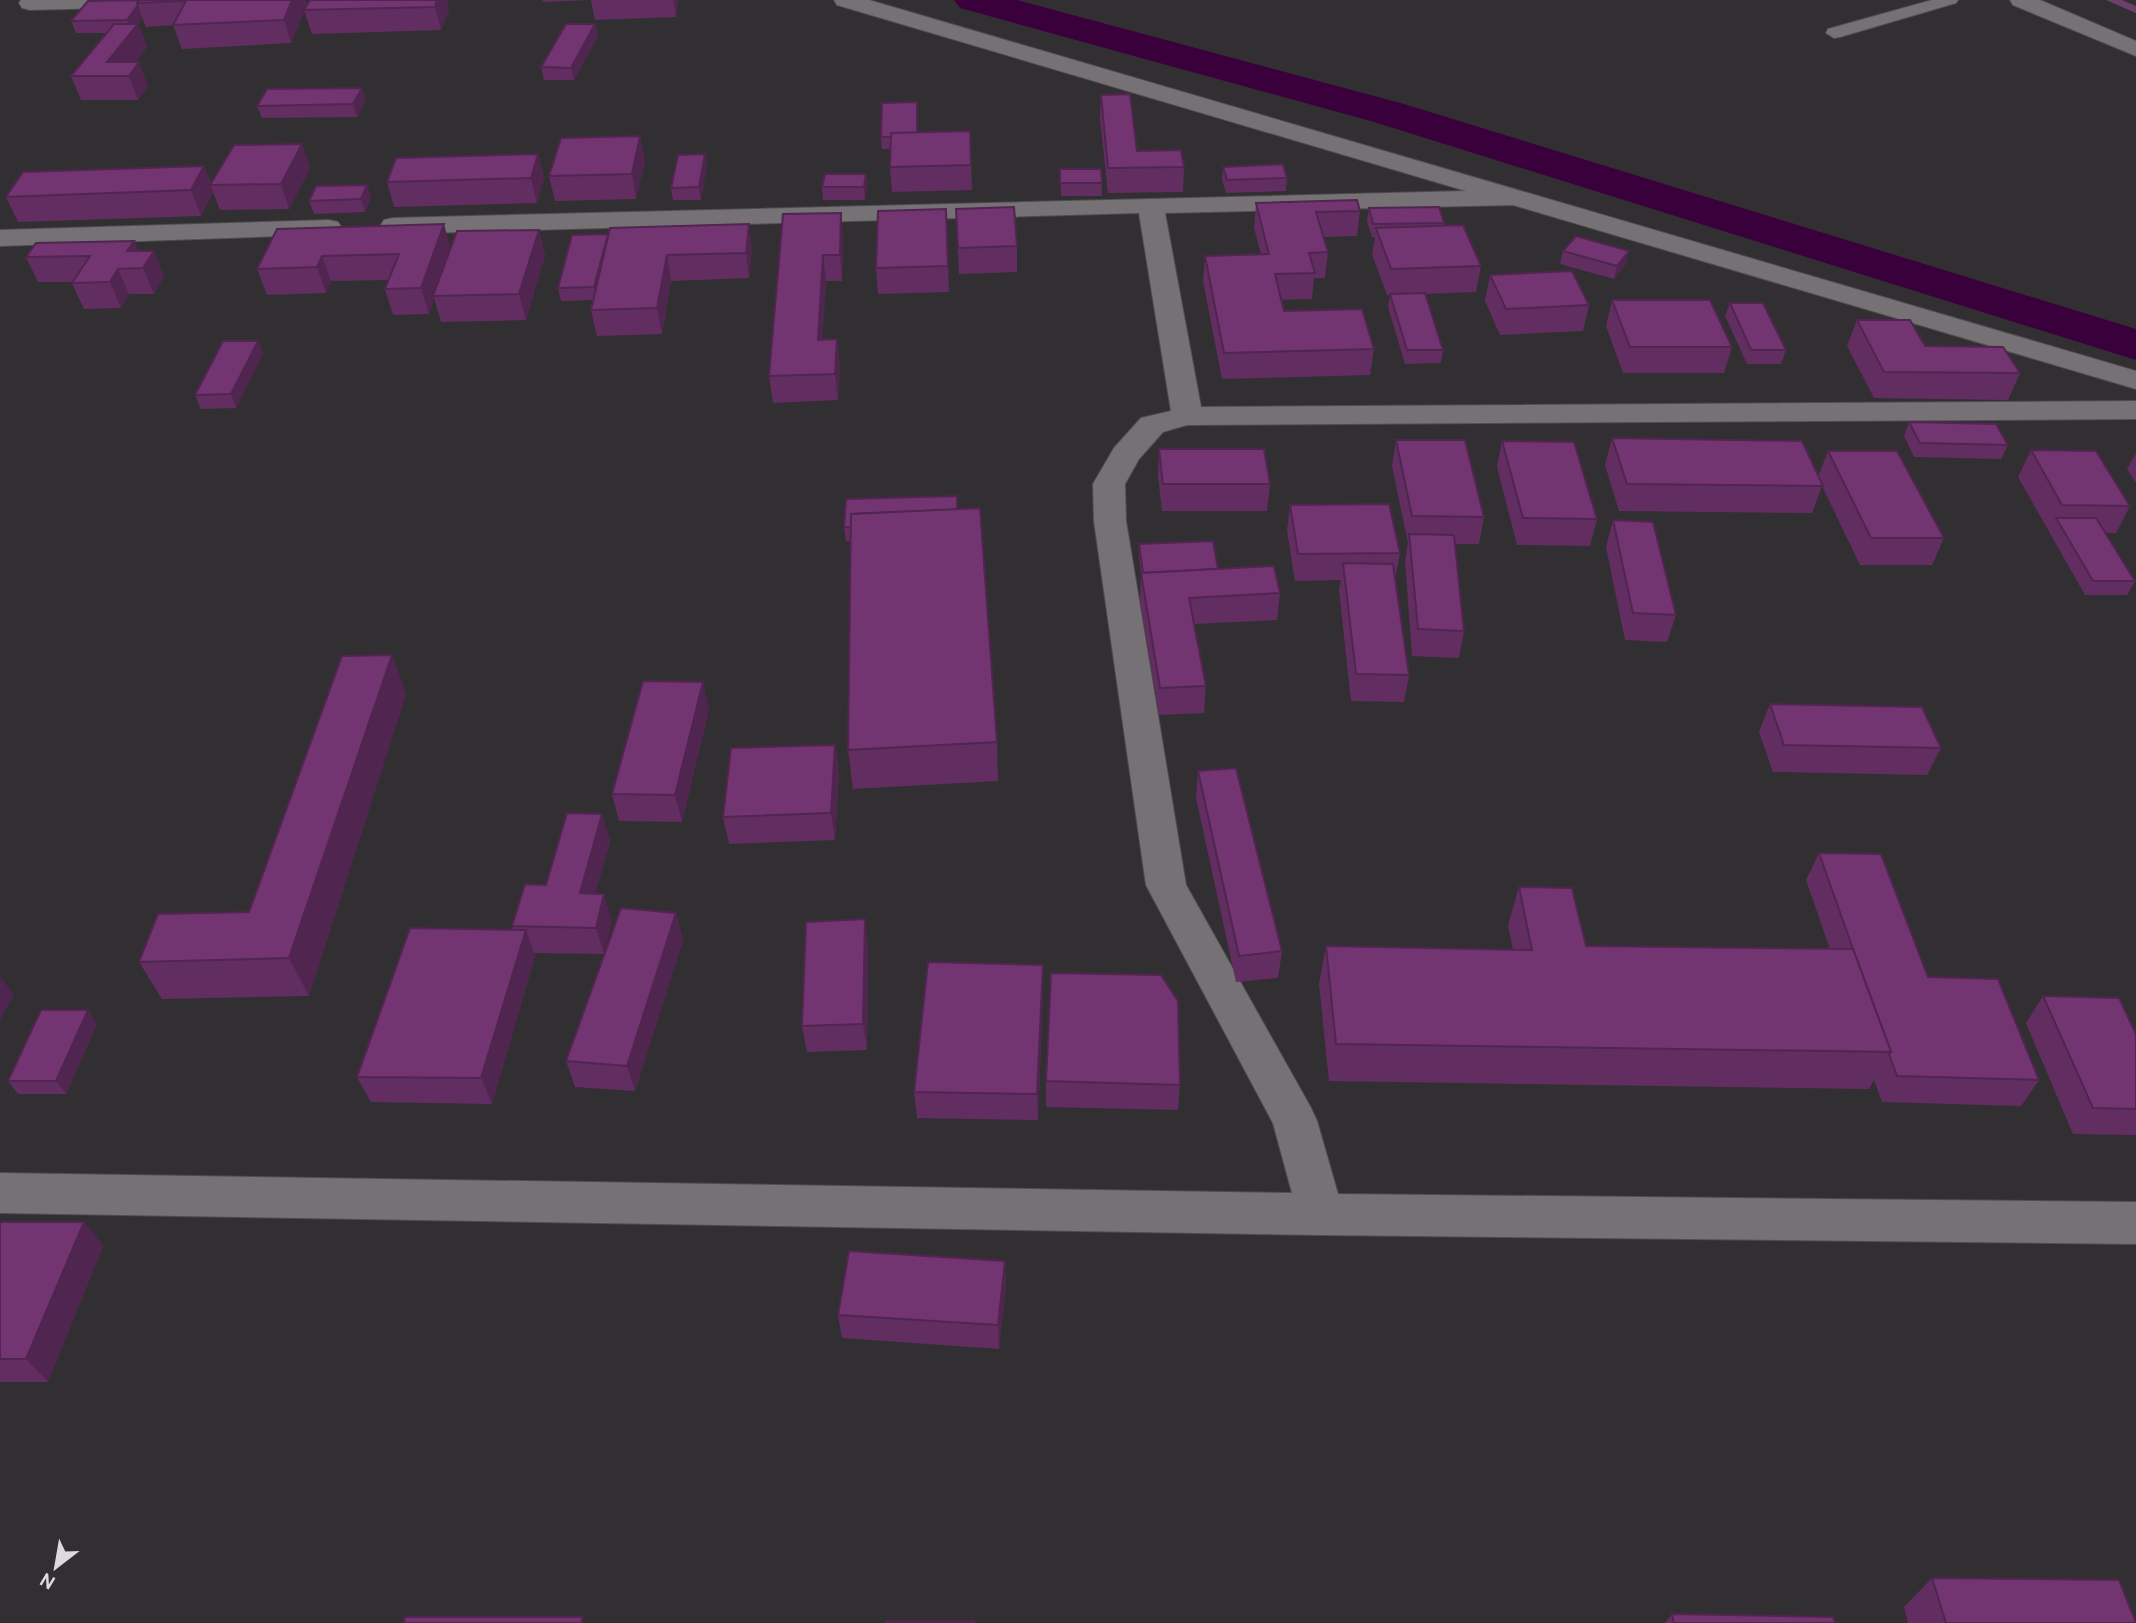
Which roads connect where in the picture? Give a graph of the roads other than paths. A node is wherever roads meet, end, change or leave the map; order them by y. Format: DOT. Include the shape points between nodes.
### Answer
graph roads {
  1 [pos="140,0"];
  2 [pos="845,0"];
  3 [pos="1950,0"];
  4 [pos="2021,0"];
  5 [pos="30,3"];
  6 [pos="1834,33"];
  7 [pos="2136,49"];
  8 [pos="1510,198"];
  9 [pos="1151,205"];
  10 [pos="0,238"];
  11 [pos="2136,380"];
  12 [pos="2136,410"];
  13 [pos="1187,416"];
  14 [pos="0,1194"];
  15 [pos="1321,1214"];
  16 [pos="2136,1223"];
  1 -- 5 [label="street"];
  2 -- 8 [label="street"];
  3 -- 6 [label="lane"];
  4 -- 7 [label="street"];
  8 -- 9 [label="street"];
  8 -- 11 [label="street"];
  9 -- 10 [label="street"];
  9 -- 13 [label="street"];
  12 -- 13 [label="street"];
  13 -- 15 [label="street" via="1152,425 1125,455 1109,484 1110,522 1167,885 1295,1121"];
  14 -- 15 [label="street"];
  15 -- 16 [label="street"];
}
